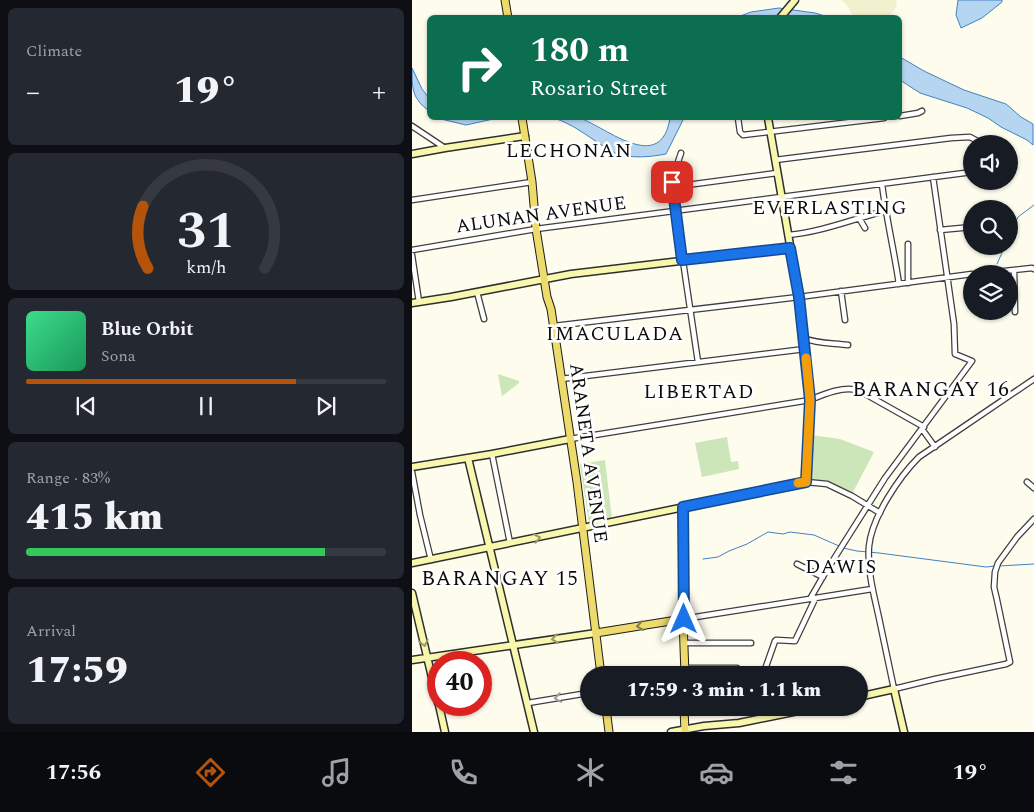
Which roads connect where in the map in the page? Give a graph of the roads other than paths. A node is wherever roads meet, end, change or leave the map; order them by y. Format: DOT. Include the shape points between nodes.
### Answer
graph roads {
  1 [pos="505,0"];
  2 [pos="795,0"];
  3 [pos="508,15"];
  4 [pos="782,15"];
  5 [pos="922,111"];
  6 [pos="902,116"];
  7 [pos="522,120"];
  8 [pos="738,120"];
  9 [pos="768,120"];
  10 [pos="860,120"];
  11 [pos="412,126"];
  12 [pos="770,132"];
  13 [pos="525,136"];
  14 [pos="963,137"];
  15 [pos="445,148"];
  16 [pos="681,153"];
  17 [pos="412,154"];
  18 [pos="775,160"];
  19 [pos="777,173"];
  20 [pos="963,173"];
  21 [pos="933,177"];
  22 [pos="532,182"];
  23 [pos="882,184"];
  24 [pos="672,187"];
  25 [pos="781,197"];
  26 [pos="412,200"];
  27 [pos="675,211"];
  28 [pos="886,211"];
  29 [pos="859,218"];
  30 [pos="865,228"];
  31 [pos="963,228"];
  32 [pos="536,229"];
  33 [pos="940,230"];
  34 [pos="788,235"];
  35 [pos="908,244"];
  36 [pos="790,248"];
  37 [pos="412,250"];
  38 [pos="412,256"];
  39 [pos="682,260"];
  40 [pos="1034,269"];
  41 [pos="1018,270"];
  42 [pos="963,276"];
  43 [pos="948,278"];
  44 [pos="544,280"];
  45 [pos="908,282"];
  46 [pos="899,284"];
  47 [pos="841,291"];
  48 [pos="477,292"];
  49 [pos="799,297"];
  50 [pos="415,302"];
  51 [pos="690,310"];
  52 [pos="484,318"];
  53 [pos="845,320"];
  54 [pos="554,326"];
  55 [pos="803,338"];
  56 [pos="848,345"];
  57 [pos="805,349"];
  58 [pos="698,362"];
  59 [pos="562,379"];
  60 [pos="1034,379"];
  61 [pos="810,400"];
  62 [pos="923,428"];
  63 [pos="570,439"];
  64 [pos="935,447"];
  65 [pos="492,454"];
  66 [pos="468,458"];
  67 [pos="412,467"];
  68 [pos="412,472"];
  69 [pos="806,482"];
  70 [pos="1027,482"];
  71 [pos="1034,488"];
  72 [pos="868,505"];
  73 [pos="683,507"];
  74 [pos="880,513"];
  75 [pos="1034,519"];
  76 [pos="583,529"];
  77 [pos="510,544"];
  78 [pos="490,548"];
  79 [pos="431,560"];
  80 [pos="412,563"];
  81 [pos="797,564"];
  82 [pos="823,577"];
  83 [pos="872,589"];
  84 [pos="412,593"];
  85 [pos="813,599"];
  86 [pos="684,619"];
  87 [pos="596,633"];
  88 [pos="684,643"];
  89 [pos="751,643"];
  90 [pos="514,645"];
  91 [pos="474,651"];
  92 [pos="427,658"];
  93 [pos="412,660"];
  94 [pos="600,666"];
  95 [pos="685,666"];
  96 [pos="766,666"];
  97 [pos="894,689"];
  98 [pos="580,694"];
  99 [pos="868,695"];
  100 [pos="528,703"];
  101 [pos="441,716"];
  102 [pos="607,716"];
  103 [pos="684,716"];
  104 [pos="774,716"];
  105 [pos="685,731"];
  106 [pos="445,732"];
  107 [pos="534,732"];
  108 [pos="609,732"];
  109 [pos="672,732"];
  110 [pos="904,732"];
  1 -- 3 [label="main road"];
  2 -- 4 [label="street"];
  5 -- 6 [label="street"];
  7 -- 13 [label="main road, ARANETA AVENUE"];
  8 -- 12 [label="street" via="741,134"];
  9 -- 12 [label="street"];
  10 -- 12 [label="street"];
  11 -- 15 [label="street"];
  12 -- 18 [label="street"];
  13 -- 15 [label="street"];
  13 -- 22 [label="main road, ARANETA AVENUE"];
  14 -- 18 [label="street"];
  15 -- 17 [label="street"];
  16 -- 24 [label="street"];
  18 -- 19 [label="street"];
  19 -- 24 [label="street"];
  19 -- 25 [label="street"];
  20 -- 21 [label="street, ALUNAN AVENUE"];
  21 -- 23 [label="street, ALUNAN AVENUE"];
  21 -- 33 [label="street"];
  22 -- 26 [label="street"];
  22 -- 32 [label="main road, ARANETA AVENUE"];
  23 -- 25 [label="street, ALUNAN AVENUE"];
  23 -- 28 [label="street"];
  24 -- 27 [label="street"];
  25 -- 27 [label="street, ALUNAN AVENUE"];
  25 -- 34 [label="street"];
  27 -- 32 [label="street, ALUNAN AVENUE"];
  27 -- 39 [label="street"];
  28 -- 29 [label="street"];
  28 -- 46 [label="street"];
  29 -- 30 [label="street"];
  29 -- 34 [label="street"];
  31 -- 33 [label="street"];
  32 -- 37 [label="street, ALUNAN AVENUE"];
  32 -- 44 [label="main road, ARANETA AVENUE"];
  33 -- 43 [label="street"];
  34 -- 36 [label="street"];
  35 -- 45 [label="street"];
  36 -- 39 [label="street"];
  36 -- 49 [label="street"];
  38 -- 50 [label="street"];
  39 -- 44 [label="street"];
  39 -- 51 [label="street"];
  40 -- 41 [label="street"];
  42 -- 43 [label="street"];
  43 -- 45 [label="street"];
  43 -- 62 [label="street" via="955,354 972,361"];
  44 -- 48 [label="street"];
  44 -- 54 [label="main road, ARANETA AVENUE"];
  45 -- 46 [label="street"];
  46 -- 47 [label="street"];
  47 -- 49 [label="street"];
  47 -- 53 [label="street"];
  48 -- 50 [label="street"];
  48 -- 52 [label="street"];
  49 -- 51 [label="street"];
  49 -- 55 [label="street"];
  51 -- 54 [label="street"];
  51 -- 58 [label="street"];
  54 -- 59 [label="main road, ARANETA AVENUE"];
  55 -- 56 [label="street"];
  55 -- 57 [label="street"];
  57 -- 58 [label="street"];
  57 -- 61 [label="street"];
  58 -- 59 [label="street"];
  59 -- 63 [label="main road, ARANETA AVENUE"];
  60 -- 64 [label="street"];
  61 -- 62 [label="street" via="854,389"];
  61 -- 63 [label="street"];
  61 -- 69 [label="street"];
  62 -- 64 [label="street"];
  62 -- 72 [label="street"];
  63 -- 65 [label="street"];
  63 -- 76 [label="main road, ARANETA AVENUE"];
  64 -- 74 [label="street" via="919,457 908,470"];
  65 -- 66 [label="street"];
  65 -- 77 [label="street"];
  66 -- 67 [label="street"];
  66 -- 78 [label="street"];
  68 -- 79 [label="street"];
  69 -- 72 [label="street" via="827,484"];
  69 -- 73 [label="street"];
  70 -- 71 [label="street"];
  72 -- 74 [label="street"];
  72 -- 82 [label="street"];
  73 -- 76 [label="street"];
  73 -- 86 [label="street"];
  74 -- 83 [label="street" via="870,546"];
  75 -- 97 [label="street" via="1017,537 995,572 994,587 1009,663"];
  77 -- 76 [label="street, one-way"];
  76 -- 87 [label="main road, ARANETA AVENUE"];
  77 -- 78 [label="street"];
  78 -- 79 [label="street"];
  78 -- 90 [label="street"];
  79 -- 80 [label="street"];
  81 -- 82 [label="street"];
  82 -- 85 [label="street"];
  83 -- 85 [label="street"];
  83 -- 97 [label="street"];
  84 -- 92 [label="street, one-way"];
  85 -- 86 [label="street"];
  85 -- 96 [label="street" via="795,641 776,640"];
  86 -- 87 [label="main road, one-way"];
  86 -- 88 [label="main road"];
  87 -- 90 [label="street, one-way"];
  87 -- 94 [label="main road, ARANETA AVENUE"];
  88 -- 89 [label="street"];
  88 -- 95 [label="main road"];
  90 -- 91 [label="street"];
  90 -- 100 [label="street"];
  92 -- 93 [label="street"];
  97 -- 99 [label="street"];
  97 -- 110 [label="street"];
  98 -- 100 [label="street, one-way"];
  100 -- 107 [label="street"];
  101 -- 106 [label="street"];
  102 -- 108 [label="main road"];
  103 -- 105 [label="main road"];
  104 -- 105 [label="street"];
  105 -- 109 [label="street"];
}
